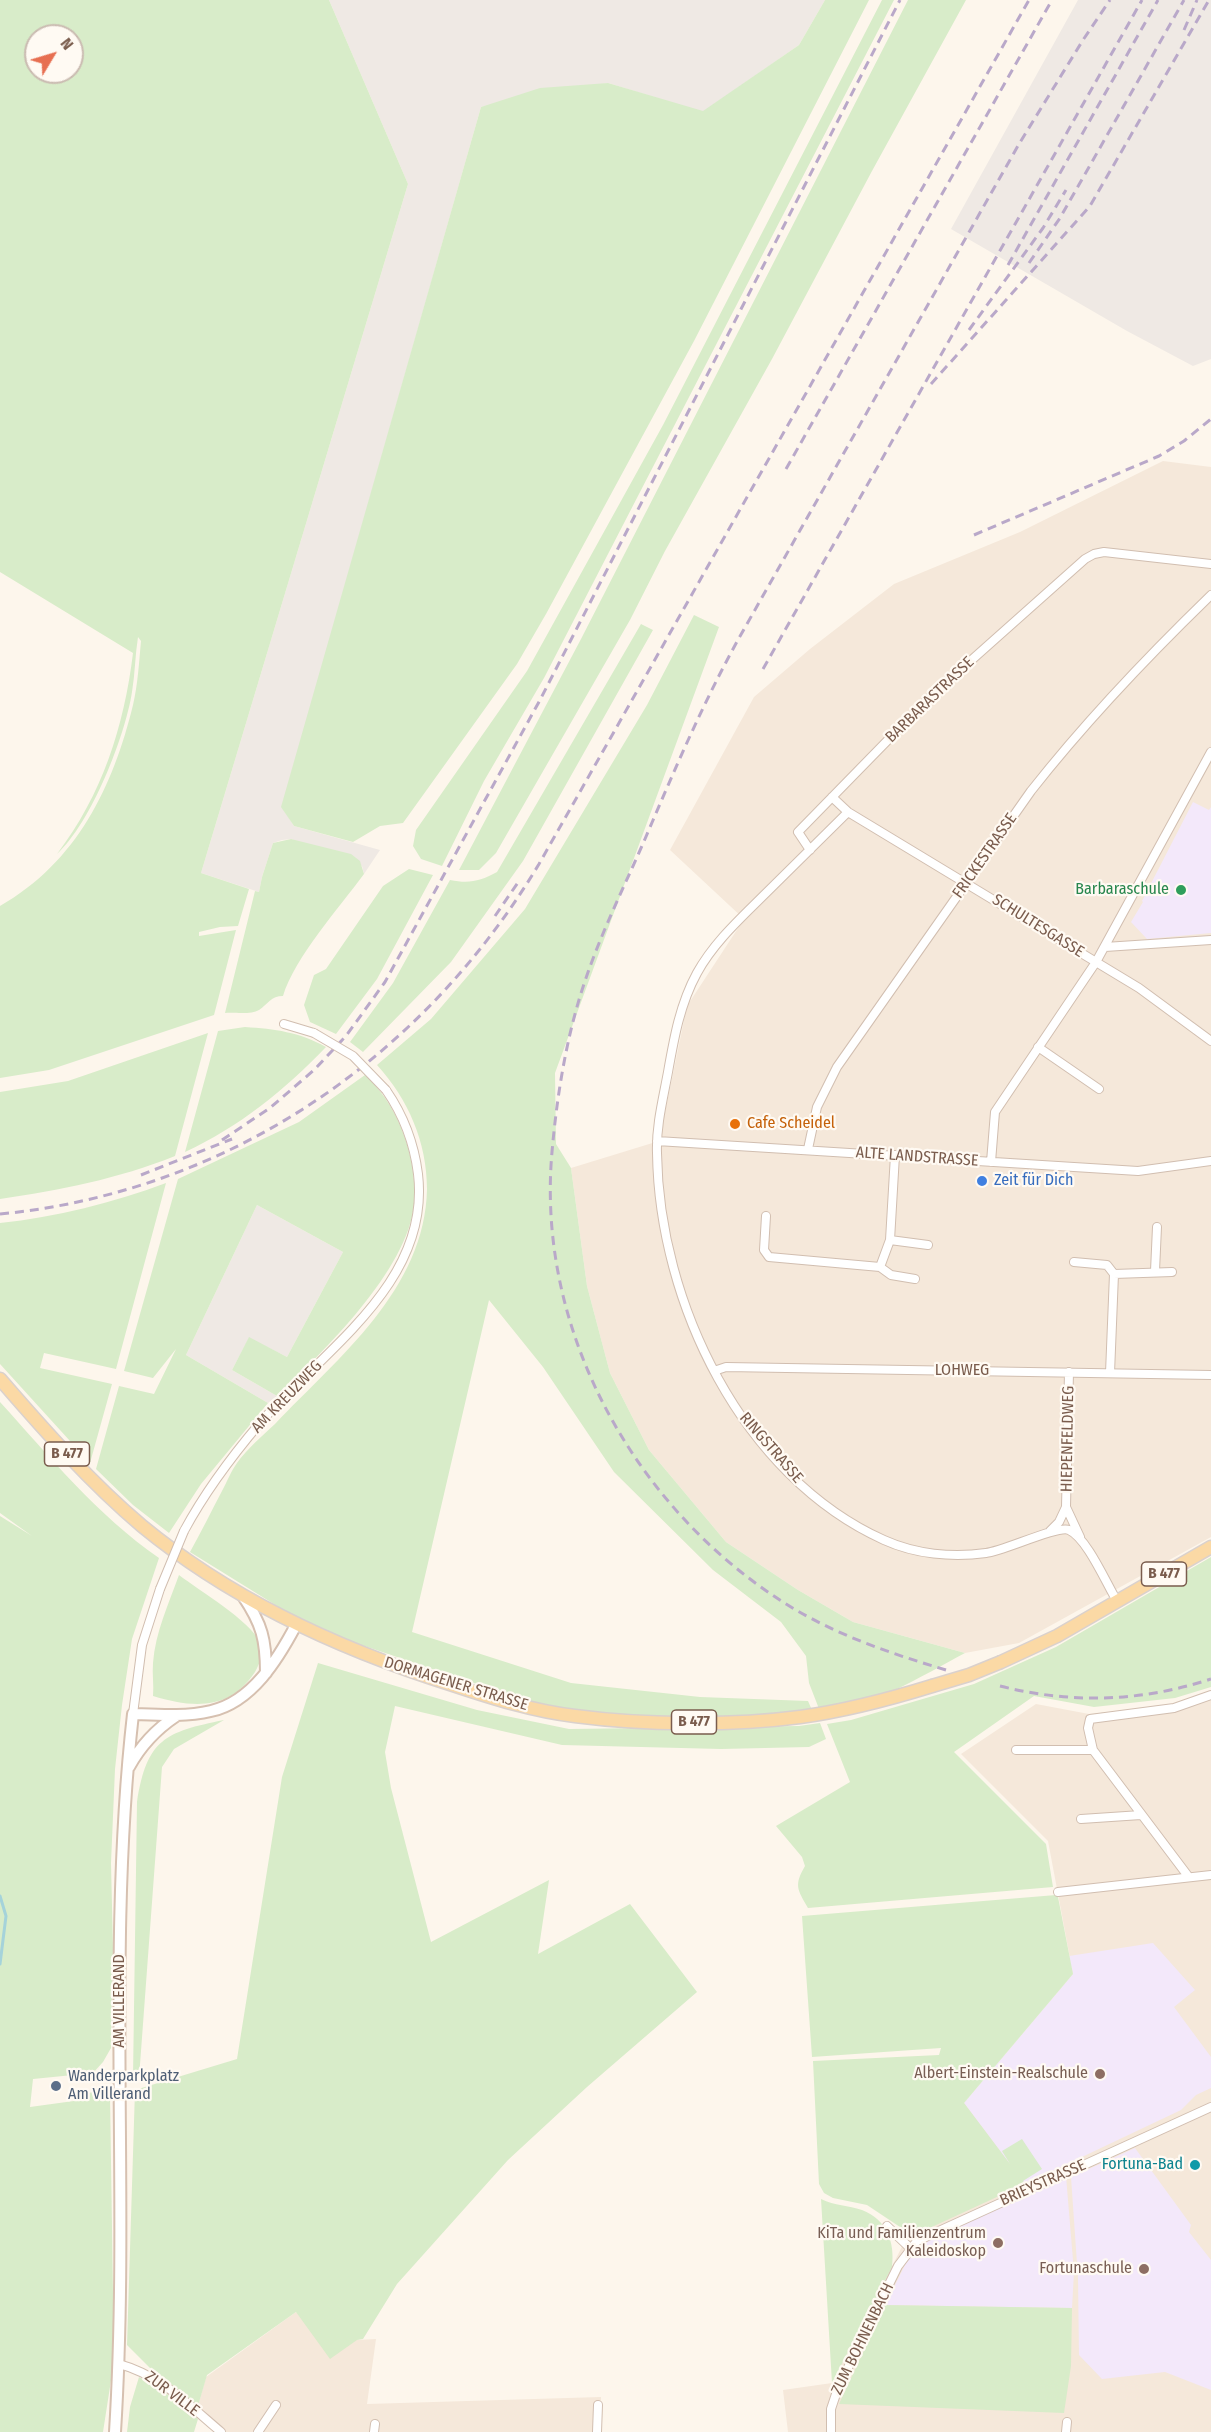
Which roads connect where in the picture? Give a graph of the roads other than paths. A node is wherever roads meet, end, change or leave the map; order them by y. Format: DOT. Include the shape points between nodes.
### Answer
graph roads {
  1 [pos="1211,564"];
  2 [pos="1211,595"];
  3 [pos="1211,752"];
  4 [pos="832,797"];
  5 [pos="848,812"];
  6 [pos="810,850"];
  7 [pos="967,882"];
  8 [pos="1211,940"];
  9 [pos="1105,947"];
  10 [pos="1096,962"];
  11 [pos="284,1024"];
  12 [pos="1211,1041"];
  13 [pos="1038,1047"];
  14 [pos="1099,1089"];
  15 [pos="657,1141"];
  16 [pos="808,1149"];
  17 [pos="895,1155"];
  18 [pos="1211,1161"];
  19 [pos="991,1162"];
  20 [pos="766,1216"];
  21 [pos="1157,1227"];
  22 [pos="890,1240"];
  23 [pos="928,1245"];
  24 [pos="1074,1262"];
  25 [pos="880,1267"];
  26 [pos="1155,1272"];
  27 [pos="1172,1272"];
  28 [pos="1114,1274"];
  29 [pos="915,1279"];
  30 [pos="714,1371"];
  31 [pos="1069,1372"];
  32 [pos="1110,1373"];
  33 [pos="1211,1375"];
  34 [pos="0,1379"];
  35 [pos="1066,1507"];
  36 [pos="1049,1532"];
  37 [pos="1080,1538"];
  38 [pos="1211,1547"];
  39 [pos="242,1594"];
  40 [pos="1117,1601"];
  41 [pos="296,1625"];
  42 [pos="266,1674"];
  43 [pos="1211,1695"];
  44 [pos="133,1714"];
  45 [pos="177,1716"];
  46 [pos="1016,1750"];
  47 [pos="1093,1750"];
  48 [pos="126,1771"];
  49 [pos="1142,1815"];
  50 [pos="1081,1819"];
  51 [pos="1211,1875"];
  52 [pos="1188,1876"];
  53 [pos="1058,1892"];
  54 [pos="1211,2107"];
  55 [pos="887,2226"];
  56 [pos="910,2248"];
  57 [pos="119,2364"];
  58 [pos="276,2405"];
  59 [pos="598,2405"];
  60 [pos="1067,2422"];
  61 [pos="114,2432"];
  62 [pos="221,2432"];
  63 [pos="258,2432"];
  64 [pos="597,2432"];
  65 [pos="831,2432"];
  66 [pos="1066,2432"];
  1 -- 4 [label="street, BARBARASTRASSE" via="1094,554 930,697"];
  2 -- 7 [label="street, FRICKESTRASSE" via="1064,749"];
  3 -- 9 [label="street"];
  4 -- 5 [label="street, SCHULTESGASSE"];
  4 -- 6 [label="street, BARBARASTRASSE" via="798,832"];
  5 -- 6 [label="street"];
  5 -- 7 [label="street, SCHULTESGASSE"];
  6 -- 15 [label="street" via="731,929 697,973 679,1013"];
  7 -- 10 [label="street, SCHULTESGASSE"];
  7 -- 16 [label="street, FRICKESTRASSE" via="837,1067 817,1107"];
  8 -- 9 [label="street"];
  9 -- 10 [label="street"];
  10 -- 12 [label="street, SCHULTESGASSE" via="1154,997"];
  10 -- 13 [label="street"];
  11 -- 44 [label="street, AM KREUZWEG, bridge" via="314,1033 353,1056 386,1090 408,1128 414,1148 420,1191 417,1215 398,1269 369,1311 261,1422 211,1486 184,1531 142,1645"];
  13 -- 14 [label="street"];
  13 -- 19 [label="street" via="995,1112"];
  15 -- 16 [label="street, ALTE LANDSTRASSE"];
  15 -- 30 [label="street, RINGSTRASSE" via="661,1206 670,1254 689,1318"];
  16 -- 17 [label="street, ALTE LANDSTRASSE"];
  17 -- 19 [label="street, ALTE LANDSTRASSE"];
  17 -- 22 [label="street"];
  18 -- 19 [label="street, ALTE LANDSTRASSE" via="1154,1171"];
  20 -- 25 [label="street" via="764,1250 769,1257"];
  21 -- 26 [label="street"];
  22 -- 23 [label="street"];
  22 -- 25 [label="street"];
  24 -- 28 [label="street" via="1107,1265"];
  25 -- 29 [label="street" via="891,1275"];
  26 -- 27 [label="street"];
  26 -- 28 [label="street"];
  28 -- 32 [label="street"];
  30 -- 31 [label="street, LOHWEG" via="726,1367"];
  30 -- 36 [label="street, RINGSTRASSE" via="742,1417 779,1462 839,1514 880,1538 914,1550 974,1554 1004,1550"];
  31 -- 32 [label="street, LOHWEG"];
  31 -- 35 [label="street, HIEPENFELDWEG"];
  32 -- 33 [label="street, LOHWEG"];
  34 -- 39 [label="main road, B 477" via="111,1499 184,1557"];
  35 -- 36 [label="street"];
  35 -- 37 [label="street"];
  36 -- 37 [label="street, RINGSTRASSE" via="1068,1529"];
  37 -- 40 [label="street"];
  38 -- 40 [label="main road, B 477"];
  39 -- 41 [label="main road, B 477"];
  39 -- 42 [label="main road" via="264,1634"];
  40 -- 41 [label="main road, DORMAGENER STRASSE / B 477, bridge" via="1057,1636 1001,1662 932,1686 799,1717 681,1722 572,1716 502,1701 388,1665"];
  41 -- 42 [label="main road"];
  42 -- 45 [label="main road" via="238,1699 213,1711"];
  43 -- 47 [label="street" via="1174,1708 1090,1719"];
  44 -- 45 [label="main road"];
  44 -- 48 [label="main road, AM VILLERAND"];
  45 -- 48 [label="main road" via="158,1727 140,1746"];
  46 -- 47 [label="street"];
  47 -- 49 [label="street"];
  48 -- 57 [label="main road, AM VILLERAND" via="119,1982"];
  49 -- 50 [label="street"];
  49 -- 52 [label="street"];
  51 -- 52 [label="street"];
  52 -- 53 [label="street"];
  54 -- 56 [label="street, BRIEYSTRASSE" via="924,2237"];
  55 -- 56 [label="street"];
  56 -- 65 [label="street, ZUM BOHNENBACH" via="838,2388 831,2409"];
  57 -- 61 [label="main road, AM VILLERAND"];
  57 -- 62 [label="street, ZUR VILLE" via="154,2377"];
  58 -- 63 [label="street"];
  59 -- 64 [label="street"];
  60 -- 66 [label="street"];
}
